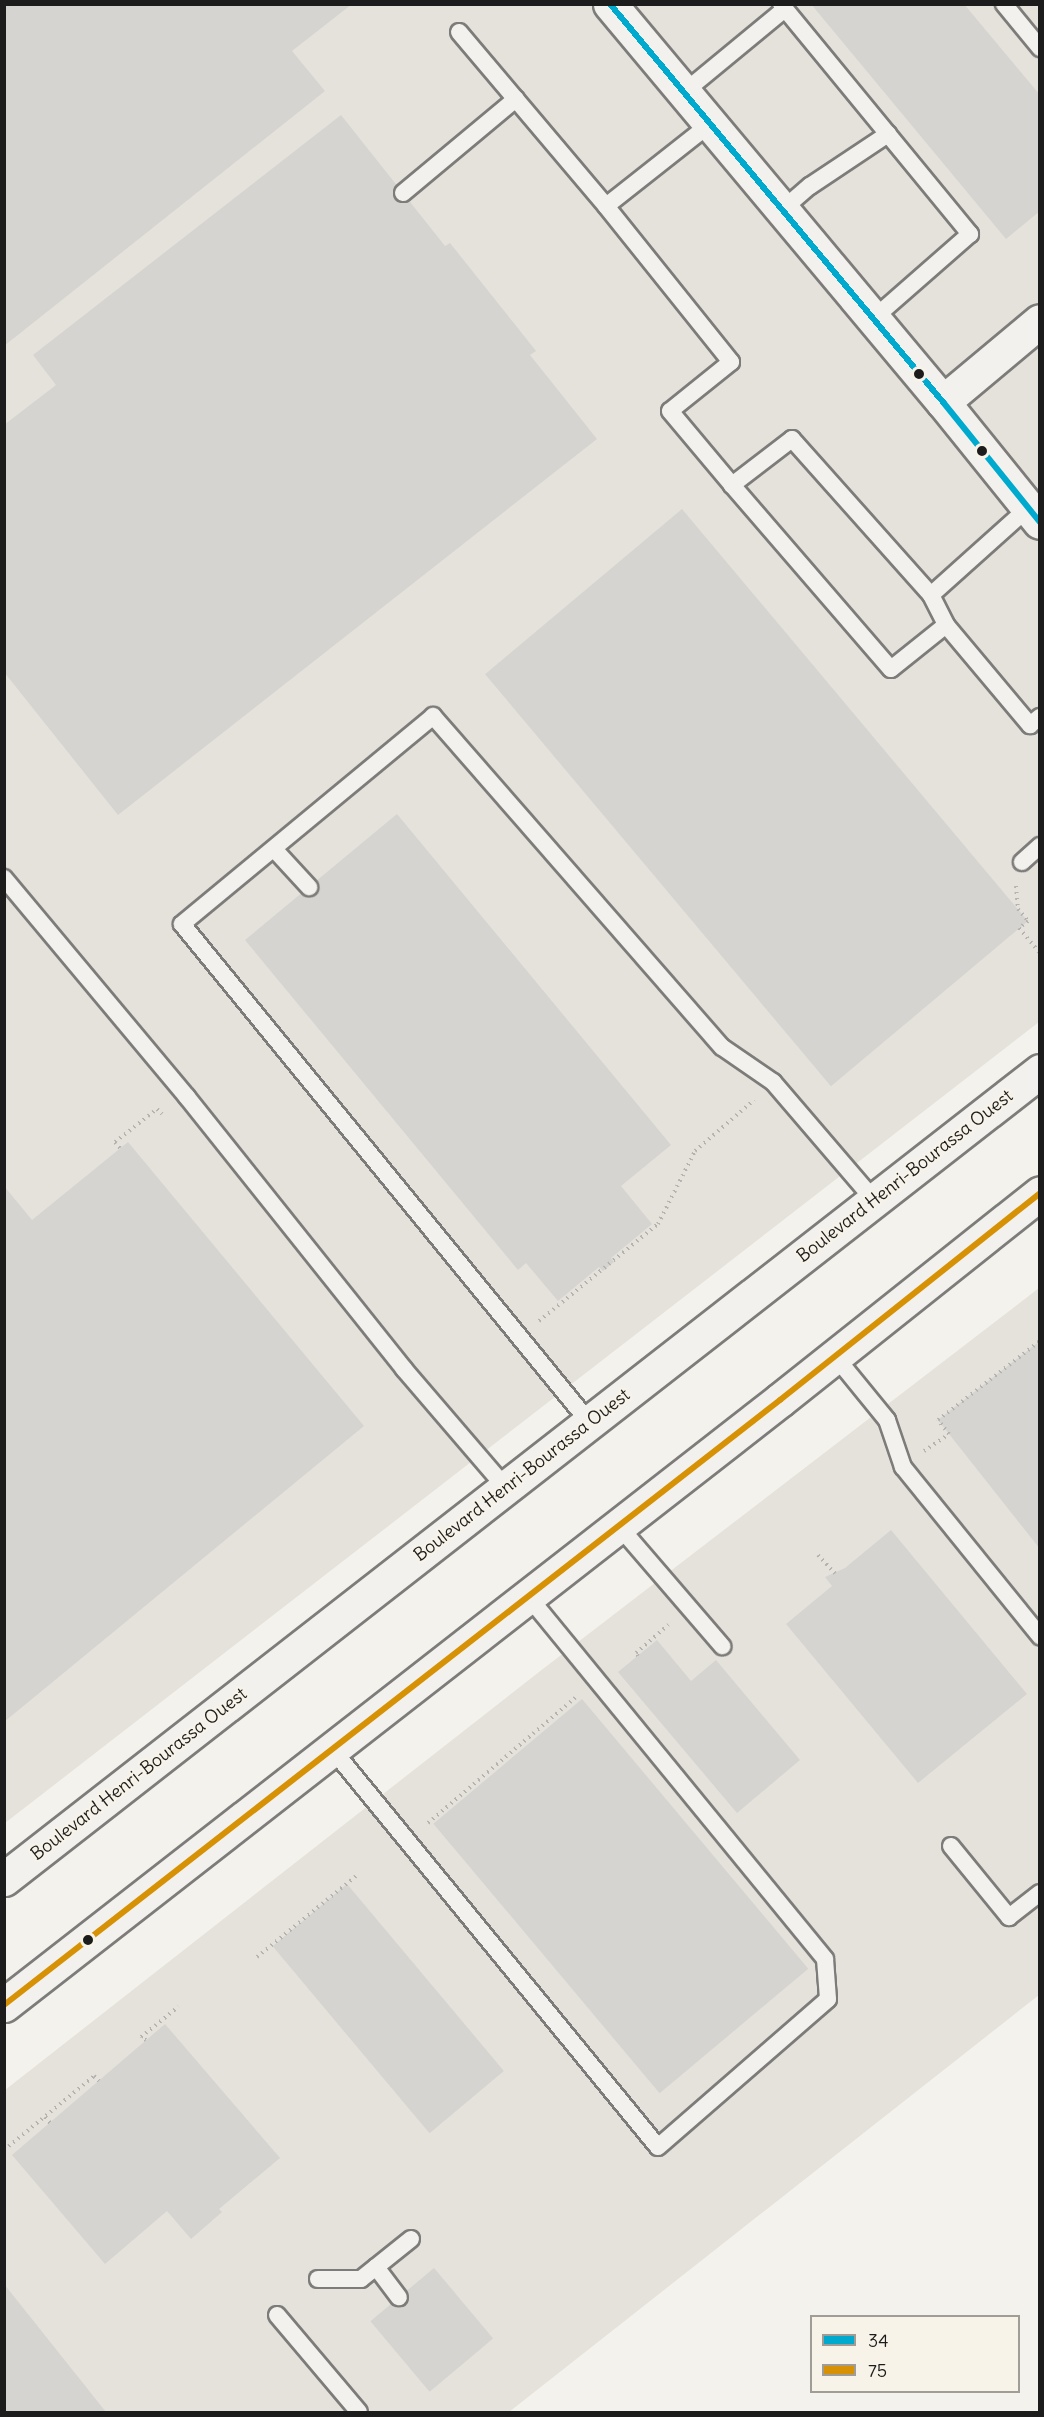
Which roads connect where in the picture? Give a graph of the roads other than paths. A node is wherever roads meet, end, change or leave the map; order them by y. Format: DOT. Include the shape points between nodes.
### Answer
graph roads {
  1 [pos="610,4"];
  2 [pos="1005,4"];
  3 [pos="783,7"];
  4 [pos="459,32"];
  5 [pos="1040,48"];
  6 [pos="683,93"];
  7 [pos="516,99"];
  8 [pos="710,124"];
  9 [pos="888,134"];
  10 [pos="403,193"];
  11 [pos="606,206"];
  12 [pos="782,210"];
  13 [pos="873,319"];
  14 [pos="1040,321"];
  15 [pos="943,402"];
  16 [pos="732,485"];
  17 [pos="1034,515"];
  18 [pos="930,596"];
  19 [pos="946,625"];
  20 [pos="1036,726"];
  21 [pos="1040,846"];
  22 [pos="274,849"];
  23 [pos="1022,862"];
  24 [pos="4,879"];
  25 [pos="309,887"];
  26 [pos="1040,1071"];
  27 [pos="1040,1193"];
  28 [pos="874,1200"];
  29 [pos="834,1355"];
  30 [pos="589,1422"];
  31 [pos="505,1487"];
  32 [pos="618,1526"];
  33 [pos="528,1596"];
  34 [pos="1040,1636"];
  35 [pos="722,1646"];
  36 [pos="332,1749"];
  37 [pos="951,1846"];
  38 [pos="4,1879"];
  39 [pos="1040,1893"];
  40 [pos="4,2005"];
  41 [pos="411,2239"];
  42 [pos="376,2267"];
  43 [pos="318,2279"];
  44 [pos="399,2297"];
  45 [pos="277,2314"];
  46 [pos="359,2412"];
  1 -- 6 [label="main road"];
  2 -- 5 [label="lane"];
  3 -- 6 [label="lane"];
  3 -- 9 [label="lane"];
  4 -- 7 [label="lane"];
  6 -- 8 [label="main road"];
  7 -- 10 [label="lane"];
  7 -- 11 [label="lane"];
  8 -- 11 [label="lane"];
  8 -- 12 [label="main road"];
  9 -- 12 [label="lane" via="810,186"];
  9 -- 13 [label="lane" via="970,234"];
  11 -- 16 [label="lane" via="731,362 670,411"];
  12 -- 13 [label="main road"];
  13 -- 15 [label="main road"];
  14 -- 15 [label="main road"];
  15 -- 17 [label="main road"];
  16 -- 18 [label="lane" via="792,438"];
  16 -- 19 [label="lane" via="891,669"];
  17 -- 18 [label="lane"];
  18 -- 19 [label="lane"];
  19 -- 20 [label="lane"];
  21 -- 23 [label="lane"];
  22 -- 25 [label="lane"];
  22 -- 28 [label="lane" via="433,716 722,1047 773,1082"];
  22 -- 30 [label="lane" via="182,924"];
  24 -- 31 [label="lane"];
  26 -- 28 [label="main road, Boulevard Henri-Bourassa Ouest"];
  27 -- 29 [label="main road"];
  28 -- 30 [label="main road, Boulevard Henri-Bourassa Ouest"];
  29 -- 32 [label="main road"];
  29 -- 34 [label="lane" via="887,1420 903,1467"];
  30 -- 31 [label="main road, Boulevard Henri-Bourassa Ouest"];
  31 -- 38 [label="main road, Boulevard Henri-Bourassa Ouest"];
  32 -- 33 [label="main road"];
  32 -- 35 [label="lane"];
  33 -- 36 [label="main road"];
  33 -- 36 [label="lane" via="825,1959 828,1999 658,2147"];
  36 -- 40 [label="main road"];
  37 -- 39 [label="lane" via="1009,1917"];
  41 -- 42 [label="lane"];
  42 -- 43 [label="lane" via="361,2279"];
  42 -- 44 [label="lane"];
  45 -- 46 [label="lane"];
}
